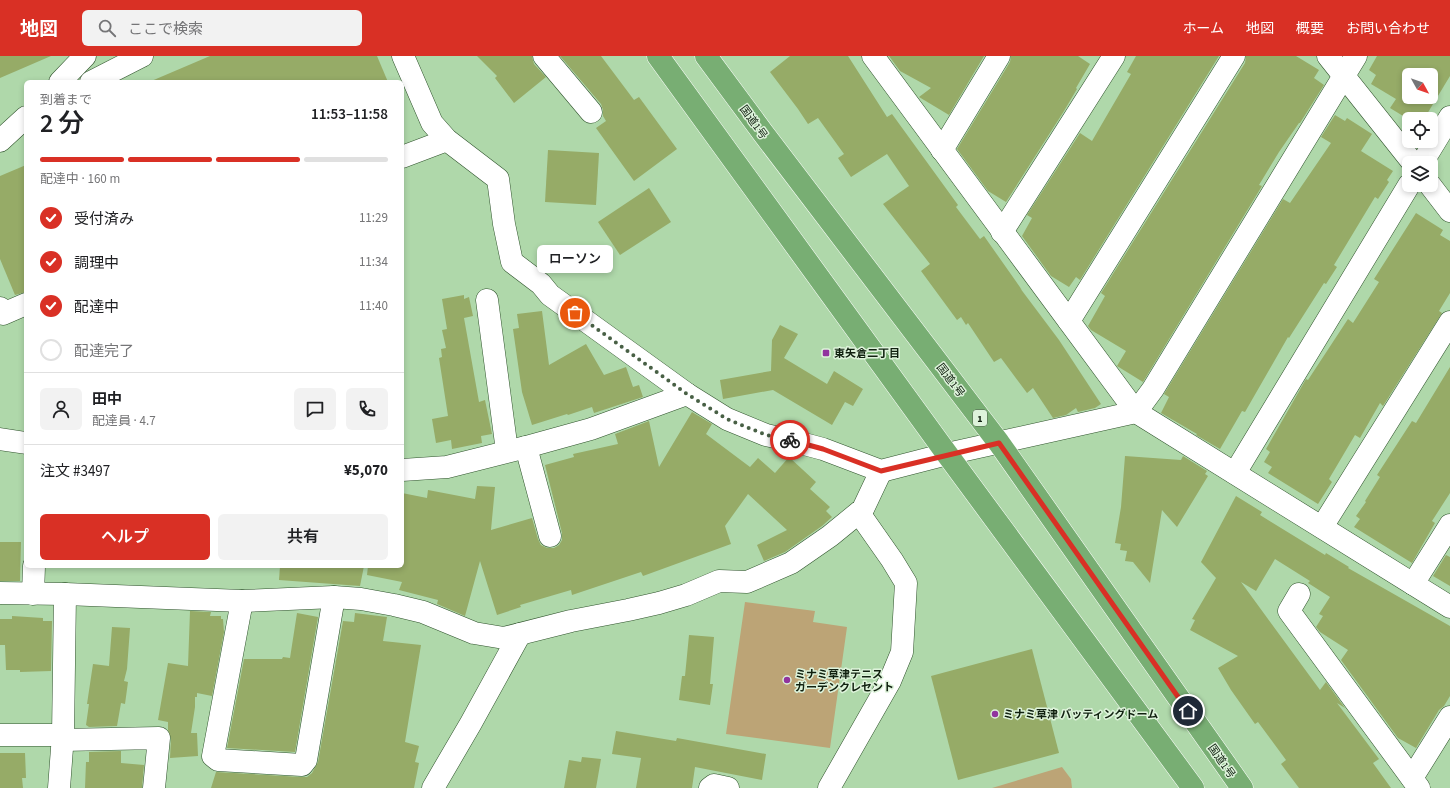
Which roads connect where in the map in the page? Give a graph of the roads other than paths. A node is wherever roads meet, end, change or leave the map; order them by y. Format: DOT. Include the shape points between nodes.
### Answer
graph roads {
  1 [pos="86,56"];
  2 [pos="142,56"];
  3 [pos="403,56"];
  4 [pos="544,56"];
  5 [pos="658,56"];
  6 [pos="706,56"];
  7 [pos="872,56"];
  8 [pos="999,56"];
  9 [pos="1114,56"];
  10 [pos="1234,56"];
  11 [pos="1328,56"];
  12 [pos="1356,56"];
  13 [pos="1344,76"];
  14 [pos="62,80"];
  15 [pos="95,80"];
  16 [pos="591,112"];
  17 [pos="1450,117"];
  18 [pos="24,119"];
  19 [pos="447,140"];
  20 [pos="0,141"];
  21 [pos="942,150"];
  22 [pos="404,156"];
  23 [pos="1407,156"];
  24 [pos="1426,156"];
  25 [pos="1404,192"];
  26 [pos="1436,192"];
  27 [pos="1450,210"];
  28 [pos="1002,232"];
  29 [pos="487,300"];
  30 [pos="24,305"];
  31 [pos="0,308"];
  32 [pos="1069,321"];
  33 [pos="1450,322"];
  34 [pos="687,394"];
  35 [pos="1136,412"];
  36 [pos="0,439"];
  37 [pos="24,443"];
  38 [pos="999,443"];
  39 [pos="516,449"];
  40 [pos="947,454"];
  41 [pos="404,470"];
  42 [pos="881,471"];
  43 [pos="1235,474"];
  44 [pos="859,512"];
  45 [pos="1450,525"];
  46 [pos="1322,527"];
  47 [pos="550,536"];
  48 [pos="34,568"];
  49 [pos="1413,584"];
  50 [pos="0,593"];
  51 [pos="33,594"];
  52 [pos="65,594"];
  53 [pos="1299,594"];
  54 [pos="334,597"];
  55 [pos="242,601"];
  56 [pos="1450,607"];
  57 [pos="520,634"];
  58 [pos="1450,717"];
  59 [pos="0,735"];
  60 [pos="62,737"];
  61 [pos="1416,783"];
  62 [pos="59,788"];
  63 [pos="154,788"];
  64 [pos="433,788"];
  65 [pos="710,788"];
  66 [pos="728,788"];
  67 [pos="829,788"];
  68 [pos="1193,788"];
  69 [pos="1242,788"];
  1 -- 14 [label="street"];
  2 -- 15 [label="street"];
  3 -- 19 [label="street" via="432,123"];
  4 -- 16 [label="street"];
  5 -- 40 [label="highway"];
  6 -- 38 [label="highway, 国道1号 / 1"];
  7 -- 21 [label="street"];
  8 -- 21 [label="street"];
  9 -- 28 [label="street"];
  10 -- 32 [label="street"];
  11 -- 13 [label="street"];
  12 -- 13 [label="street"];
  13 -- 23 [label="street"];
  13 -- 35 [label="street"];
  17 -- 24 [label="street"];
  18 -- 20 [label="street"];
  19 -- 22 [label="street"];
  19 -- 34 [label="street" via="498,180 512,262 541,284 550,295"];
  21 -- 28 [label="street"];
  25 -- 43 [label="street"];
  26 -- 27 [label="street"];
  28 -- 32 [label="street"];
  29 -- 39 [label="street"];
  30 -- 31 [label="street" via="3,314"];
  32 -- 35 [label="street"];
  33 -- 46 [label="street"];
  34 -- 39 [label="street" via="591,429"];
  34 -- 42 [label="street" via="727,419 766,435 823,449"];
  35 -- 38 [label="street"];
  35 -- 43 [label="street"];
  36 -- 37 [label="street"];
  38 -- 40 [label="street"];
  38 -- 69 [label="highway, 国道1号 / 1"];
  39 -- 41 [label="street" via="447,467"];
  39 -- 47 [label="street"];
  40 -- 42 [label="street"];
  40 -- 68 [label="highway"];
  42 -- 44 [label="street" via="863,509"];
  43 -- 46 [label="street"];
  44 -- 57 [label="street" via="791,563 747,582 719,581 686,596"];
  44 -- 67 [label="street" via="906,583 902,652 890,681"];
  45 -- 49 [label="street"];
  46 -- 49 [label="street"];
  48 -- 51 [label="street"];
  49 -- 56 [label="street"];
  50 -- 51 [label="street"];
  51 -- 52 [label="street"];
  52 -- 55 [label="street"];
  52 -- 60 [label="street"];
  53 -- 61 [label="street" via="1289,611"];
  54 -- 55 [label="street"];
  54 -- 55 [label="street" via="306,760 302,765 218,760 213,756"];
  54 -- 57 [label="street" via="361,599 423,612 474,633 504,638"];
  57 -- 64 [label="street"];
  58 -- 61 [label="street"];
  59 -- 60 [label="street"];
  60 -- 62 [label="street"];
  60 -- 63 [label="street" via="159,738"];
  65 -- 66 [label="street" via="714,785"];
}
